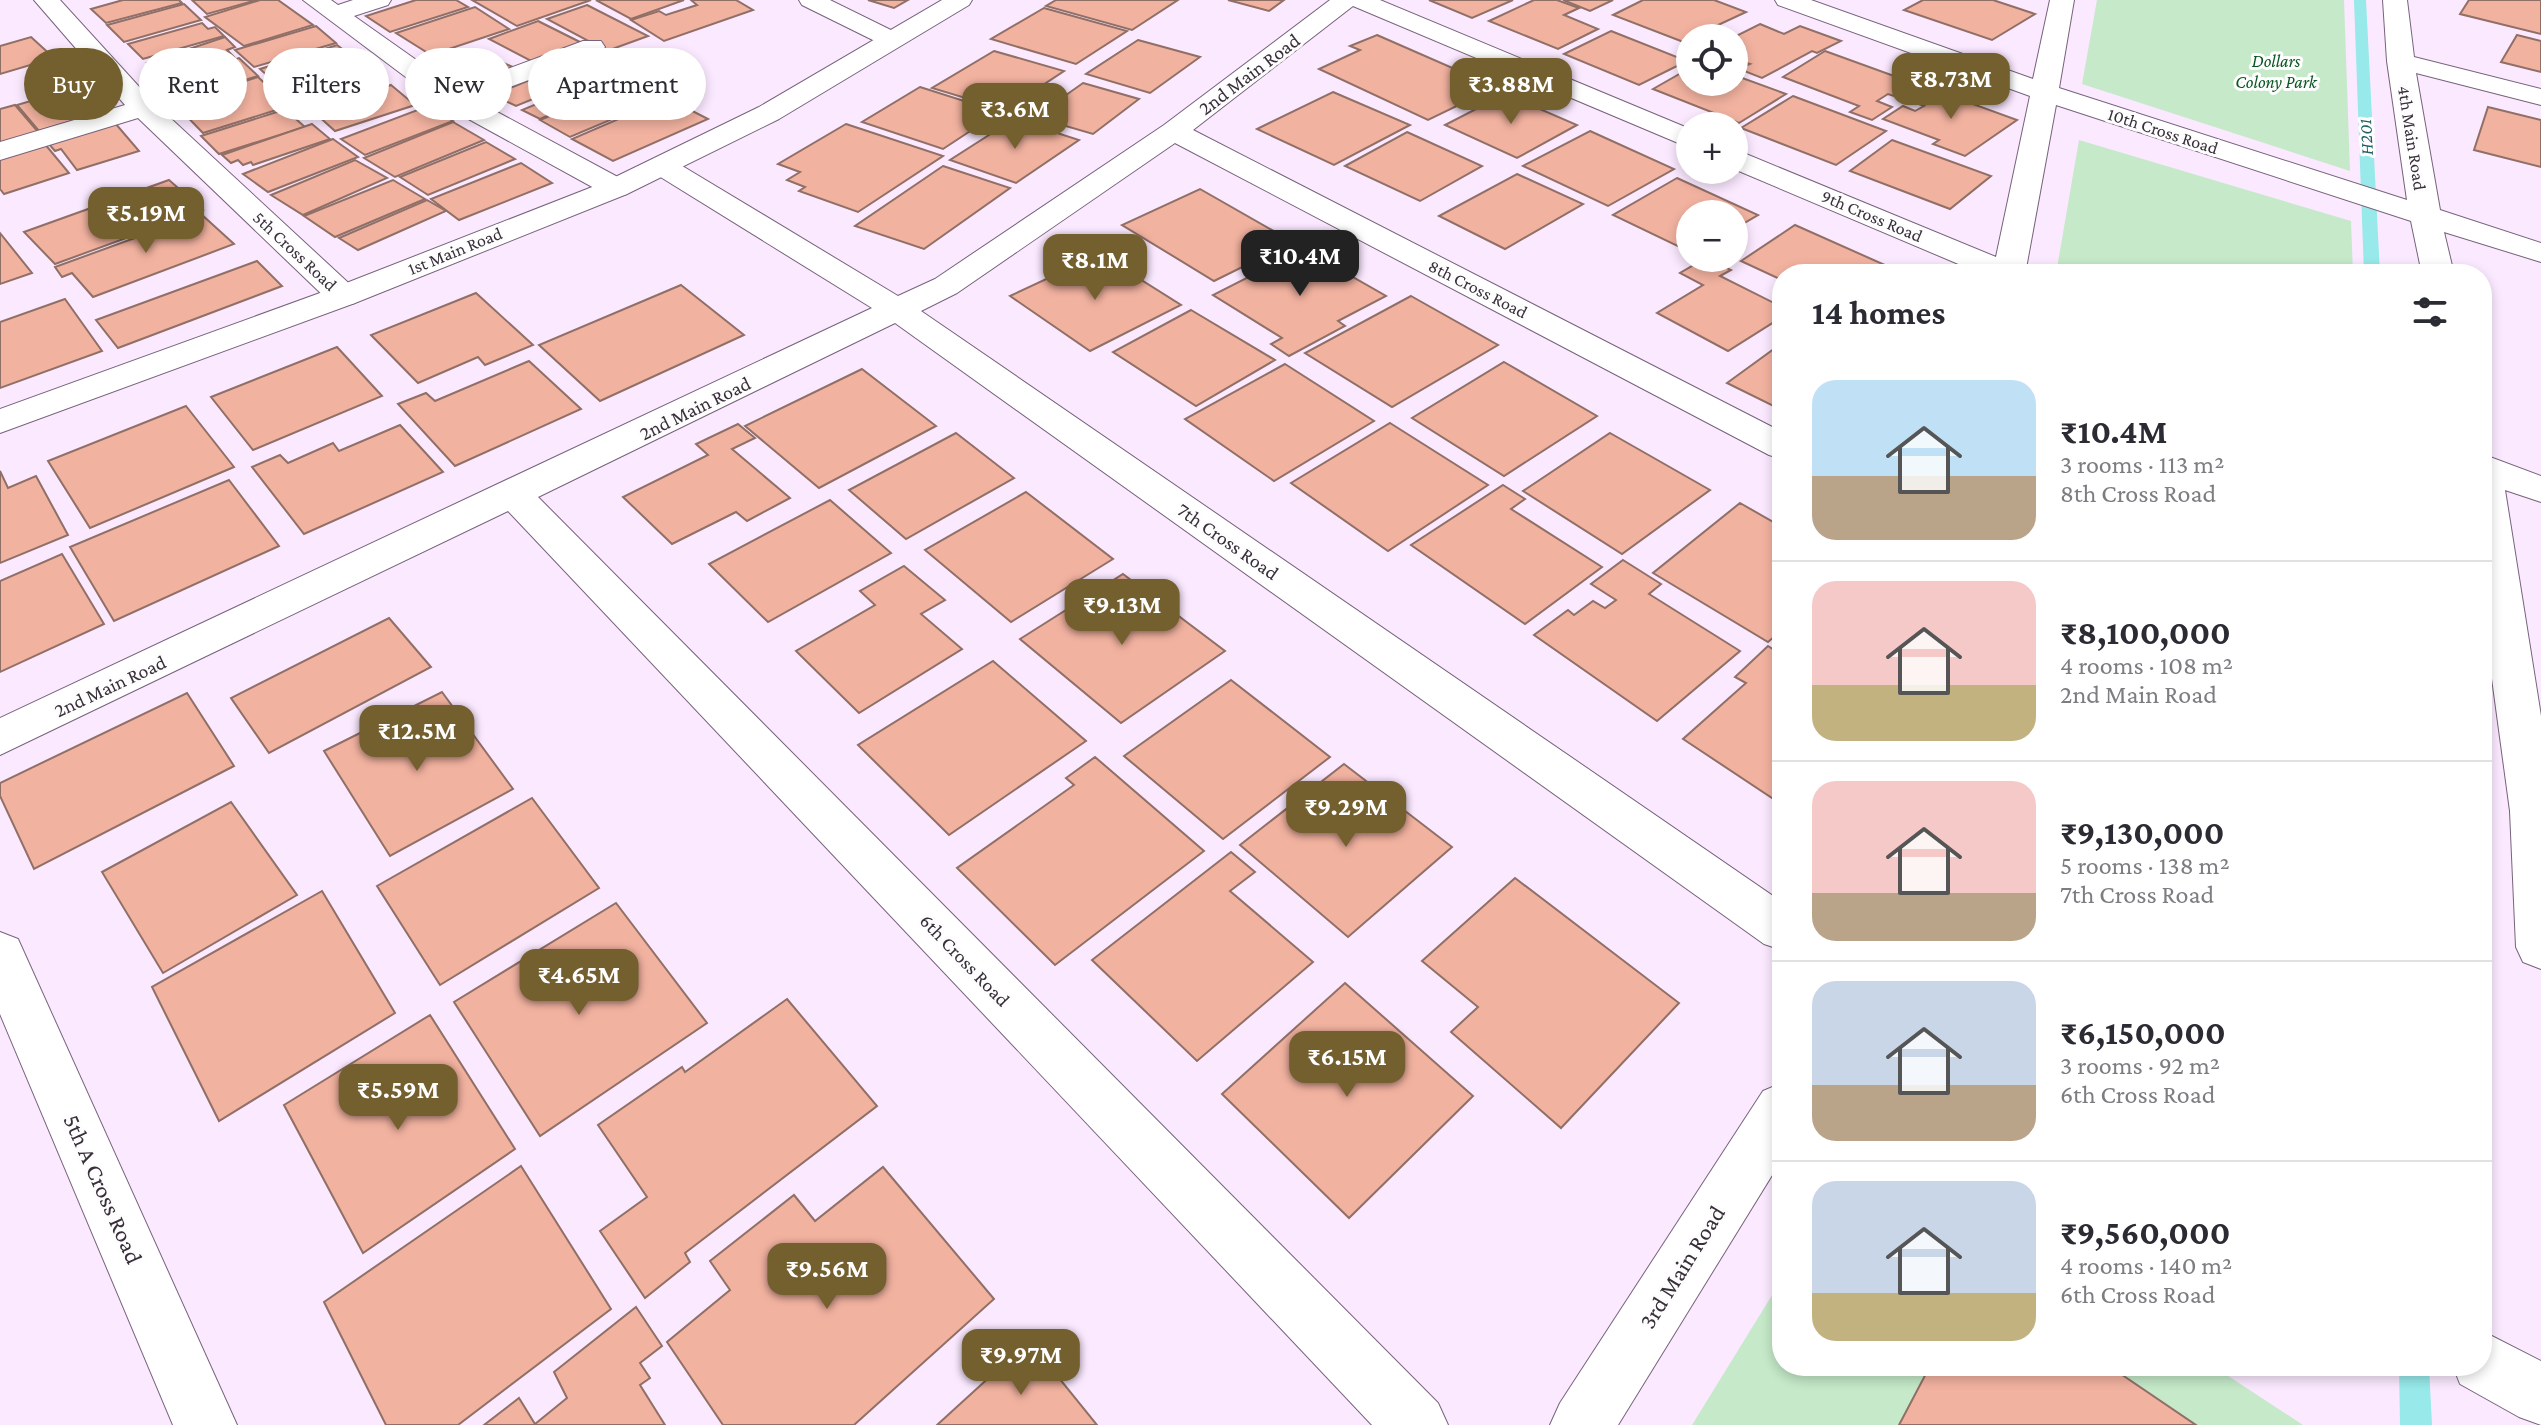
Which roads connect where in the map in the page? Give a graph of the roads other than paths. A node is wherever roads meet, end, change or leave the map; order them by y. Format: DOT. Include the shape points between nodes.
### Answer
graph roads {
  1 [pos="46,0"];
  2 [pos="379,0"];
  3 [pos="811,0"];
  4 [pos="960,0"];
  5 [pos="1346,0"];
  6 [pos="1359,0"];
  7 [pos="1787,0"];
  8 [pos="2062,0"];
  9 [pos="2395,0"];
  10 [pos="324,7"];
  11 [pos="892,40"];
  12 [pos="592,47"];
  13 [pos="2400,61"];
  14 [pos="405,65"];
  15 [pos="512,77"];
  16 [pos="2044,92"];
  17 [pos="2541,97"];
  18 [pos="139,104"];
  19 [pos="139,109"];
  20 [pos="156,120"];
  21 [pos="491,120"];
  22 [pos="1174,131"];
  23 [pos="1676,133"];
  24 [pos="0,151"];
  25 [pos="1748,164"];
  26 [pos="664,167"];
  27 [pos="616,188"];
  28 [pos="2424,217"];
  29 [pos="2541,253"];
  30 [pos="1985,264"];
  31 [pos="2011,264"];
  32 [pos="2436,264"];
  33 [pos="343,296"];
  34 [pos="898,310"];
  35 [pos="0,422"];
  36 [pos="1772,442"];
  37 [pos="2492,472"];
  38 [pos="2541,490"];
  39 [pos="514,495"];
  40 [pos="2492,531"];
  41 [pos="0,738"];
  42 [pos="2537,812"];
  43 [pos="1772,922"];
  44 [pos="2541,947"];
  45 [pos="0,954"];
  46 [pos="1772,1125"];
  47 [pos="2492,1368"];
  48 [pos="2541,1395"];
  49 [pos="205,1425"];
  50 [pos="1416,1425"];
  51 [pos="1582,1425"];
  1 -- 18 [label="street, 5th Cross Road"];
  2 -- 10 [label="street"];
  3 -- 11 [label="street"];
  4 -- 11 [label="street, 1st Main Road"];
  5 -- 22 [label="street, 2nd Main Road"];
  6 -- 23 [label="street"];
  7 -- 16 [label="street, 10th Cross Road"];
  8 -- 16 [label="street"];
  9 -- 13 [label="street, 4th Main Road"];
  10 -- 14 [label="street"];
  11 -- 26 [label="street, 1st Main Road"];
  12 -- 15 [label="street"];
  13 -- 17 [label="street"];
  13 -- 28 [label="street, 4th Main Road"];
  16 -- 28 [label="street, 10th Cross Road"];
  16 -- 31 [label="street"];
  19 -- 24 [label="street"];
  20 -- 33 [label="street, 5th Cross Road"];
  21 -- 27 [label="street"];
  22 -- 34 [label="street, 2nd Main Road" via="946,286"];
  22 -- 36 [label="street, 8th Cross Road"];
  25 -- 30 [label="street, 9th Cross Road"];
  26 -- 27 [label="street, 1st Main Road"];
  26 -- 34 [label="street, 7th Cross Road"];
  27 -- 33 [label="street, 1st Main Road"];
  28 -- 29 [label="street, 10th Cross Road"];
  28 -- 32 [label="street, 4th Main Road"];
  33 -- 35 [label="street, 1st Main Road"];
  34 -- 39 [label="street, 2nd Main Road"];
  34 -- 43 [label="street, 7th Cross Road"];
  37 -- 38 [label="street"];
  39 -- 41 [label="street, 2nd Main Road"];
  39 -- 50 [label="street, 6th Cross Road"];
  40 -- 42 [label="street"];
  42 -- 44 [label="street"];
  45 -- 49 [label="street, 5th A Cross Road"];
  46 -- 51 [label="street, 3rd Main Road"];
  47 -- 48 [label="street"];
}
